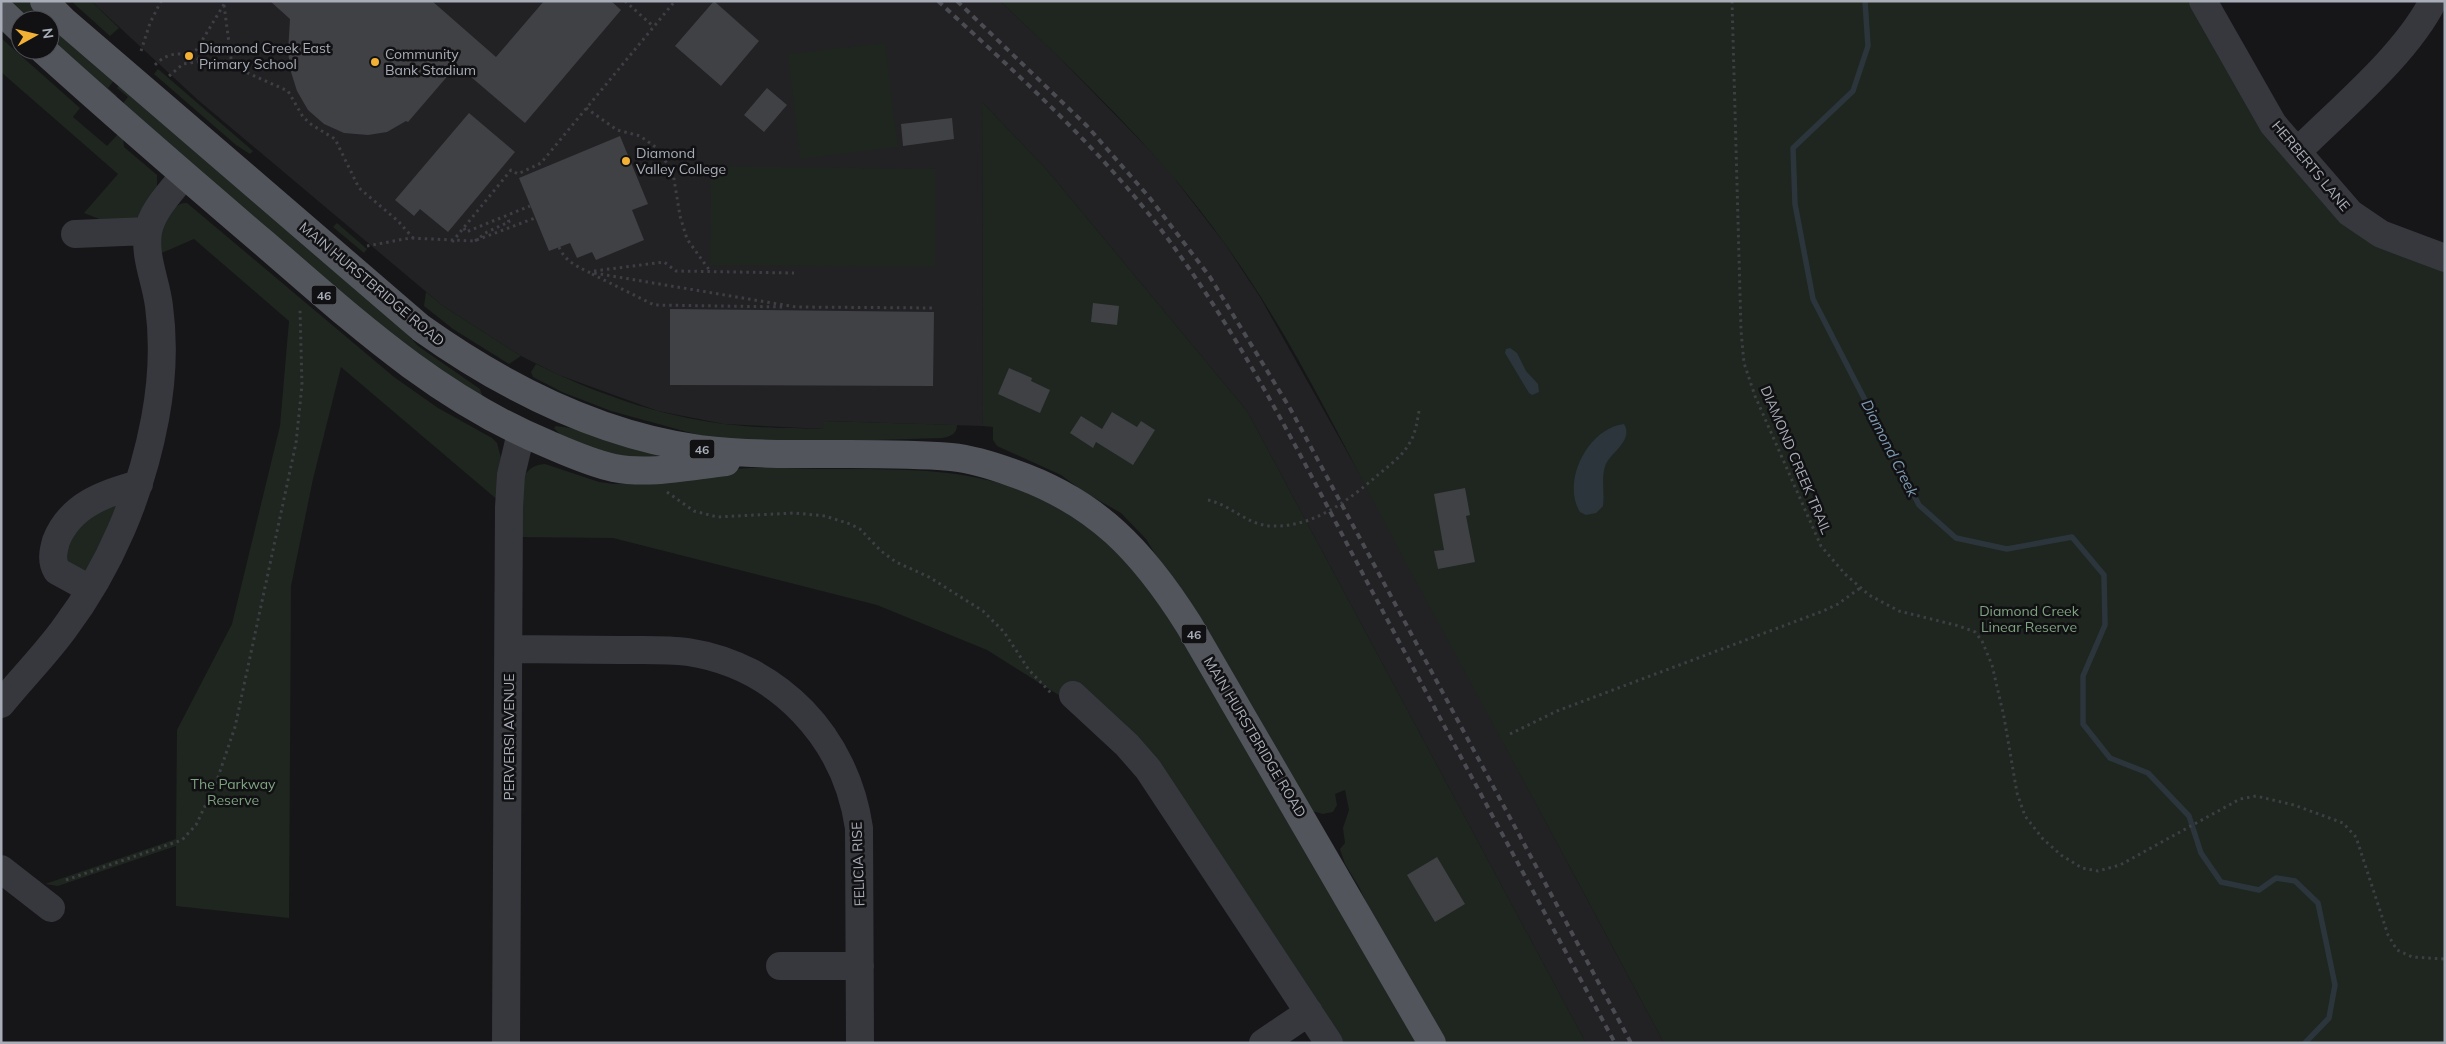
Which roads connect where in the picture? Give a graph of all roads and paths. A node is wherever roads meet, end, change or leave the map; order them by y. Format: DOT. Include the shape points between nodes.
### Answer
graph roads {
  1 [pos="44,1"];
  2 [pos="161,1"];
  3 [pos="624,1"];
  4 [pos="675,1"];
  5 [pos="1732,1"];
  6 [pos="2203,1"];
  7 [pos="2433,1"];
  8 [pos="225,3"];
  9 [pos="654,26"];
  10 [pos="141,51"];
  11 [pos="192,56"];
  12 [pos="54,60"];
  13 [pos="189,62"];
  14 [pos="203,62"];
  15 [pos="155,65"];
  16 [pos="232,66"];
  17 [pos="169,76"];
  18 [pos="586,108"];
  19 [pos="2297,152"];
  20 [pos="184,175"];
  21 [pos="530,206"];
  22 [pos="507,216"];
  23 [pos="535,218"];
  24 [pos="464,228"];
  25 [pos="148,231"];
  26 [pos="75,234"];
  27 [pos="414,239"];
  28 [pos="474,241"];
  29 [pos="452,242"];
  30 [pos="367,246"];
  31 [pos="559,248"];
  32 [pos="2445,258"];
  33 [pos="710,271"];
  34 [pos="588,272"];
  35 [pos="794,273"];
  36 [pos="796,307"];
  37 [pos="934,308"];
  38 [pos="300,310"];
  39 [pos="531,396"];
  40 [pos="1419,411"];
  41 [pos="521,433"];
  42 [pos="789,455"];
  43 [pos="139,484"];
  44 [pos="660,489"];
  45 [pos="1208,500"];
  46 [pos="1860,588"];
  47 [pos="90,589"];
  48 [pos="509,650"];
  49 [pos="1064,696"];
  50 [pos="1,704"];
  51 [pos="1510,734"];
  52 [pos="1,869"];
  53 [pos="66,880"];
  54 [pos="51,908"];
  55 [pos="2445,959"];
  56 [pos="780,966"];
  57 [pos="860,966"];
  58 [pos="1309,1012"];
  59 [pos="506,1043"];
  60 [pos="860,1043"];
  61 [pos="1263,1043"];
  62 [pos="1329,1043"];
  63 [pos="1432,1043"];
  1 -- 39 [label="main road, MAIN HURSTBRIDGE ROAD / 46" via="422,328 457,353"];
  2 -- 10 [label="path"];
  3 -- 9 [label="path"];
  4 -- 9 [label="path"];
  5 -- 46 [label="path, DIAMOND CREEK TRAIL" via="1744,363 1755,396 1821,546"];
  6 -- 19 [label="street, HERBERTS LANE" via="2274,124"];
  7 -- 19 [label="street" via="2399,50"];
  8 -- 11 [label="path"];
  8 -- 16 [label="path"];
  9 -- 18 [label="path"];
  11 -- 13 [label="path"];
  11 -- 14 [label="path"];
  11 -- 15 [label="path" via="174,54"];
  12 -- 20 [label="main road, MAIN HURSTBRIDGE ROAD / 46"];
  13 -- 14 [label="path"];
  13 -- 17 [label="path"];
  14 -- 16 [label="path"];
  16 -- 27 [label="path" via="288,91 303,117 335,139 360,188"];
  18 -- 24 [label="path" via="541,163 518,174 511,170"];
  18 -- 33 [label="path" via="617,130 640,136 657,148 673,173 687,239"];
  19 -- 32 [label="street, HERBERTS LANE" via="2350,213 2365,225"];
  20 -- 25 [label="street" via="156,212"];
  20 -- 41 [label="main road, MAIN HURSTBRIDGE ROAD / 46" via="404,362 452,395"];
  21 -- 22 [label="path"];
  22 -- 24 [label="path" via="466,232"];
  22 -- 28 [label="path" via="509,222"];
  23 -- 28 [label="path"];
  24 -- 29 [label="path"];
  25 -- 26 [label="street"];
  25 -- 43 [label="street" via="148,251 159,304 161,360 155,418"];
  27 -- 29 [label="path"];
  27 -- 30 [label="path"];
  28 -- 29 [label="path"];
  31 -- 34 [label="path" via="571,263"];
  33 -- 34 [label="path" via="676,271 664,262"];
  33 -- 35 [label="path"];
  34 -- 36 [label="path"];
  34 -- 36 [label="path" via="654,305"];
  36 -- 37 [label="path"];
  38 -- 53 [label="path" via="302,385 296,443 235,727 216,784 196,825 182,840"];
  39 -- 41 [label="main road"];
  39 -- 42 [label="main road, MAIN HURSTBRIDGE ROAD / 46" via="646,438 700,448"];
  40 -- 45 [label="path" via="1414,434 1399,457 1347,500 1309,520 1285,526 1257,524 1223,504"];
  41 -- 42 [label="main road, MAIN HURSTBRIDGE ROAD / 46" via="579,457 626,470"];
  41 -- 48 [label="street, PERVERSI AVENUE" via="510,487"];
  42 -- 63 [label="main road, MAIN HURSTBRIDGE ROAD / 46" via="953,457 990,466 1060,494 1105,523 1128,543 1170,595 1189,625"];
  43 -- 47 [label="street" via="120,534"];
  43 -- 47 [label="street" via="88,503 72,516 57,539 54,567 60,574"];
  44 -- 49 [label="path" via="694,511 717,517 795,513 826,516 860,529 896,562 984,611 1004,632 1029,670"];
  46 -- 51 [label="path" via="1823,611 1557,711"];
  46 -- 55 [label="path, DIAMOND CREEK TRAIL" via="1899,610 1975,632 1982,641 1992,665 2004,717 2017,793 2026,816 2060,855 2082,868 2098,871 2120,865 2240,799 2256,796 2294,805 2343,823 2356,838 2396,950 2412,957"];
  47 -- 50 [label="street" via="63,630"];
  48 -- 57 [label="street, FELICIA RISE" via="666,650 709,656 765,680 802,710 830,745 856,808 860,847"];
  48 -- 59 [label="street, PERVERSI AVENUE"];
  49 -- 58 [label="street" via="1128,745 1148,769"];
  52 -- 54 [label="street"];
  56 -- 57 [label="street"];
  57 -- 60 [label="street, FELICIA RISE"];
  58 -- 61 [label="street"];
  58 -- 62 [label="street"];
}
